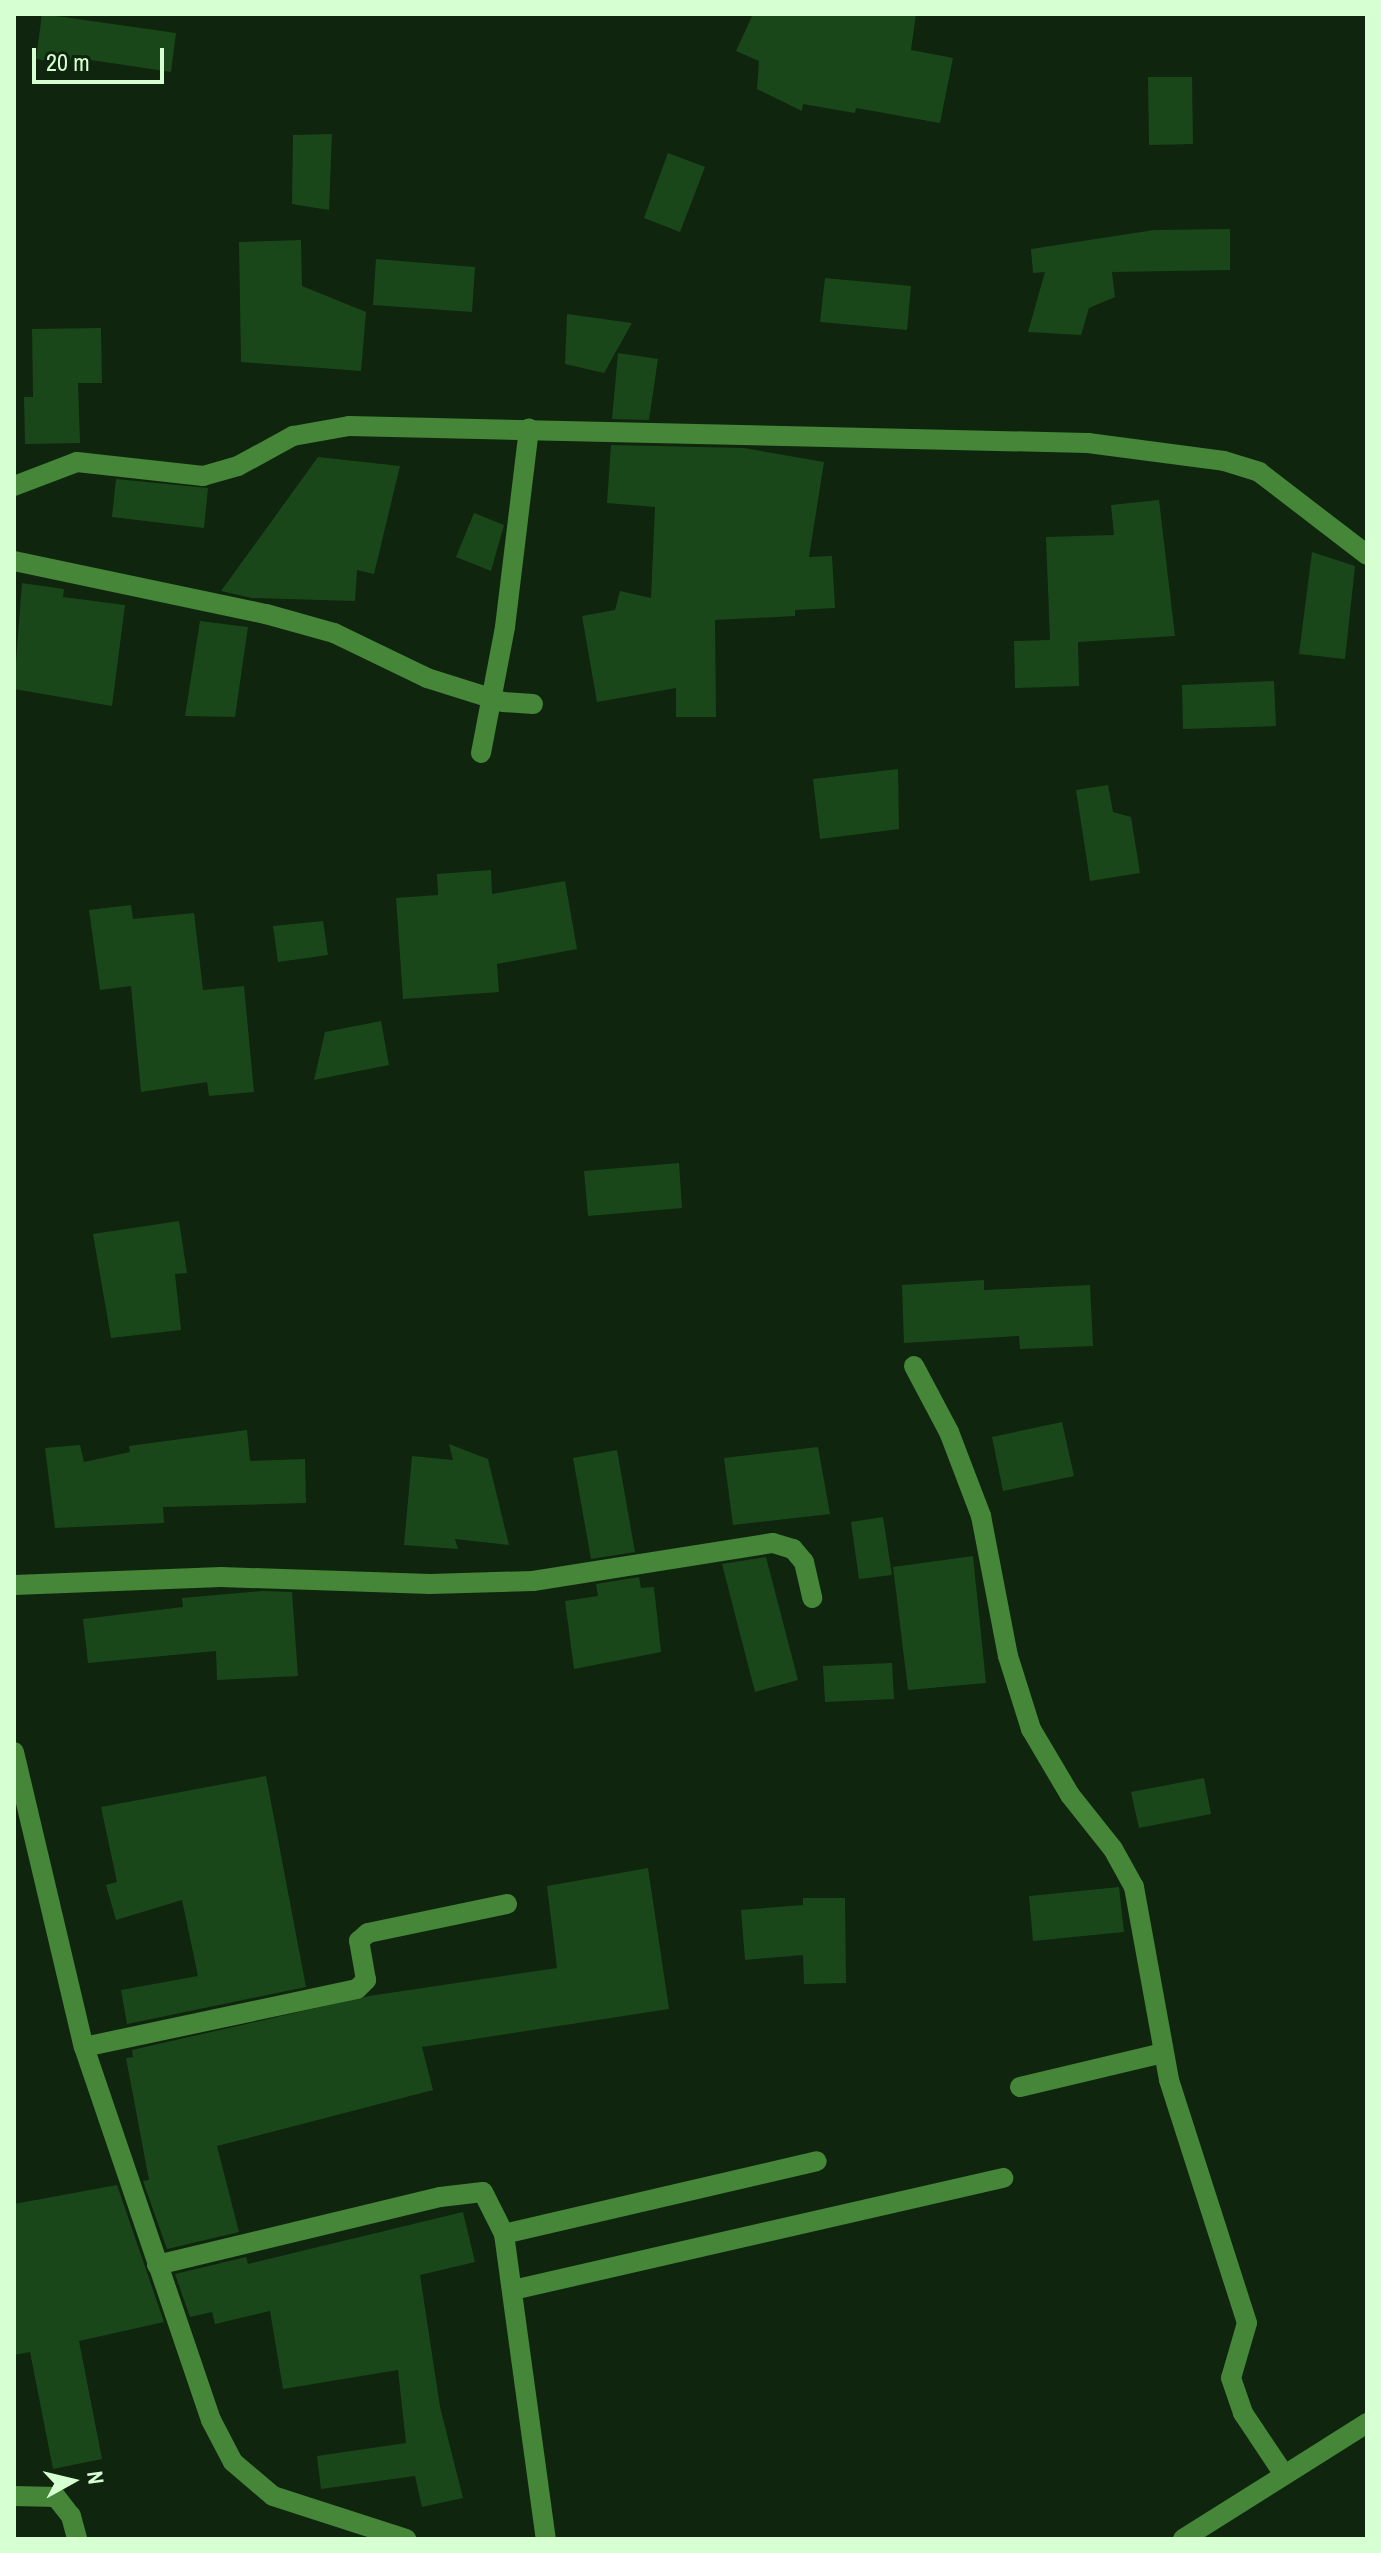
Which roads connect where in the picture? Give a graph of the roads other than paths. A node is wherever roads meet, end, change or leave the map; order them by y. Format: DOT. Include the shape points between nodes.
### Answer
graph roads {
  1 [pos="529,428"];
  2 [pos="14,486"];
  3 [pos="1367,555"];
  4 [pos="14,561"];
  5 [pos="491,698"];
  6 [pos="533,704"];
  7 [pos="481,753"];
  8 [pos="914,1366"];
  9 [pos="14,1585"];
  10 [pos="812,1598"];
  11 [pos="14,1752"];
  12 [pos="507,1904"];
  13 [pos="84,2047"];
  14 [pos="1163,2053"];
  15 [pos="1020,2087"];
  16 [pos="817,2161"];
  17 [pos="1003,2178"];
  18 [pos="504,2234"];
  19 [pos="157,2265"];
  20 [pos="513,2290"];
  21 [pos="1367,2423"];
  22 [pos="1283,2473"];
  23 [pos="14,2496"];
  24 [pos="77,2539"];
  25 [pos="406,2539"];
  26 [pos="546,2539"];
  27 [pos="1183,2539"];
  1 -- 2 [label="street" via="340,426 293,436 221,472 180,475 121,463 77,462"];
  1 -- 3 [label="street" via="1088,443 1224,461 1259,472"];
  1 -- 5 [label="street"];
  4 -- 5 [label="street" via="334,633 427,678"];
  5 -- 6 [label="street"];
  5 -- 7 [label="street"];
  8 -- 14 [label="street" via="949,1432 981,1516 1008,1656 1031,1729 1134,1887"];
  9 -- 10 [label="street" via="221,1577 430,1584 533,1581 773,1543 793,1549 804,1562"];
  11 -- 13 [label="street"];
  12 -- 13 [label="street" via="368,1933 359,1941 366,1980 357,1989"];
  13 -- 19 [label="street"];
  14 -- 15 [label="street"];
  14 -- 22 [label="street" via="1247,2323 1247,2337 1231,2364 1235,2396"];
  16 -- 18 [label="street"];
  17 -- 20 [label="street"];
  18 -- 19 [label="street" via="492,2201 483,2192 465,2192"];
  18 -- 20 [label="street"];
  19 -- 25 [label="street" via="211,2420 233,2462 273,2496"];
  20 -- 26 [label="street"];
  21 -- 22 [label="street"];
  22 -- 27 [label="street"];
  23 -- 24 [label="street" via="56,2497 71,2516"];
}
